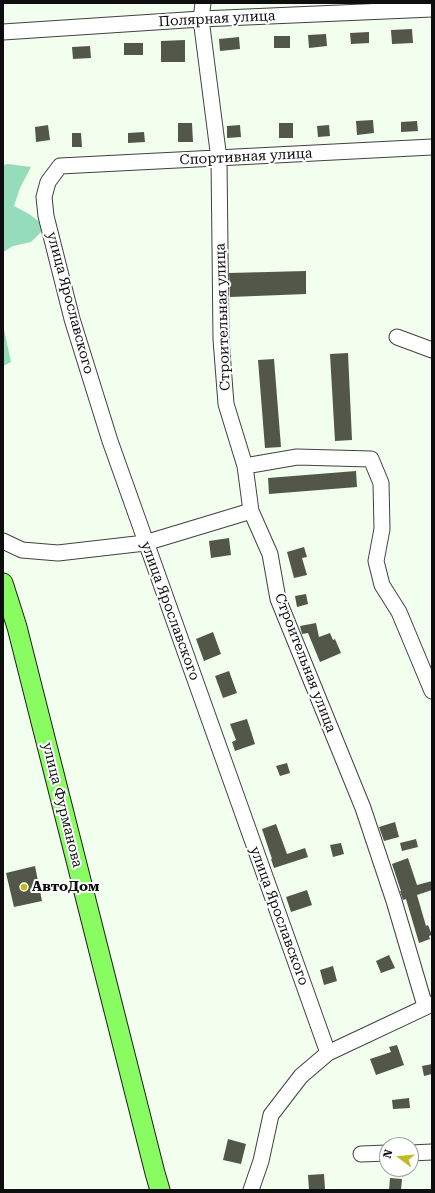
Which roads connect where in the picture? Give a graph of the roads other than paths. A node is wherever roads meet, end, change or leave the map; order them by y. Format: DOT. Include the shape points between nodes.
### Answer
graph roads {
  1 [pos="203,3"];
  2 [pos="432,9"];
  3 [pos="201,19"];
  4 [pos="3,32"];
  5 [pos="432,147"];
  6 [pos="219,159"];
  7 [pos="60,166"];
  8 [pos="397,336"];
  9 [pos="432,350"];
  10 [pos="245,466"];
  11 [pos="251,511"];
  12 [pos="3,541"];
  13 [pos="145,543"];
  14 [pos="3,583"];
  15 [pos="432,691"];
  16 [pos="428,1005"];
  17 [pos="328,1053"];
  18 [pos="419,1152"];
  19 [pos="432,1152"];
  20 [pos="379,1153"];
  21 [pos="361,1154"];
  22 [pos="160,1190"];
  23 [pos="251,1190"];
  1 -- 3 [label="street, Строительная улица"];
  2 -- 3 [label="street, Полярная улица"];
  3 -- 4 [label="street, Полярная улица"];
  3 -- 6 [label="street, Строительная улица"];
  5 -- 6 [label="street, Спортивная улица"];
  6 -- 7 [label="street, Спортивная улица"];
  6 -- 10 [label="street, Строительная улица" via="221,339 226,404"];
  7 -- 13 [label="street, улица Ярославского" via="48,182 44,197 46,216 72,319"];
  8 -- 9 [label="street"];
  10 -- 11 [label="street, Строительная улица"];
  10 -- 15 [label="street" via="297,457 371,459 382,483 382,529 376,561 382,585 399,612"];
  11 -- 13 [label="street"];
  11 -- 16 [label="street, Строительная улица" via="270,554 278,599 363,808"];
  12 -- 13 [label="street" via="22,550 58,553"];
  13 -- 17 [label="street, улица Ярославского"];
  14 -- 22 [label="main road, улица Фурманова" via="19,635"];
  16 -- 17 [label="street"];
  17 -- 23 [label="street" via="301,1076 272,1115"];
  18 -- 19 [label="street"];
  20 -- 21 [label="street"];
}
